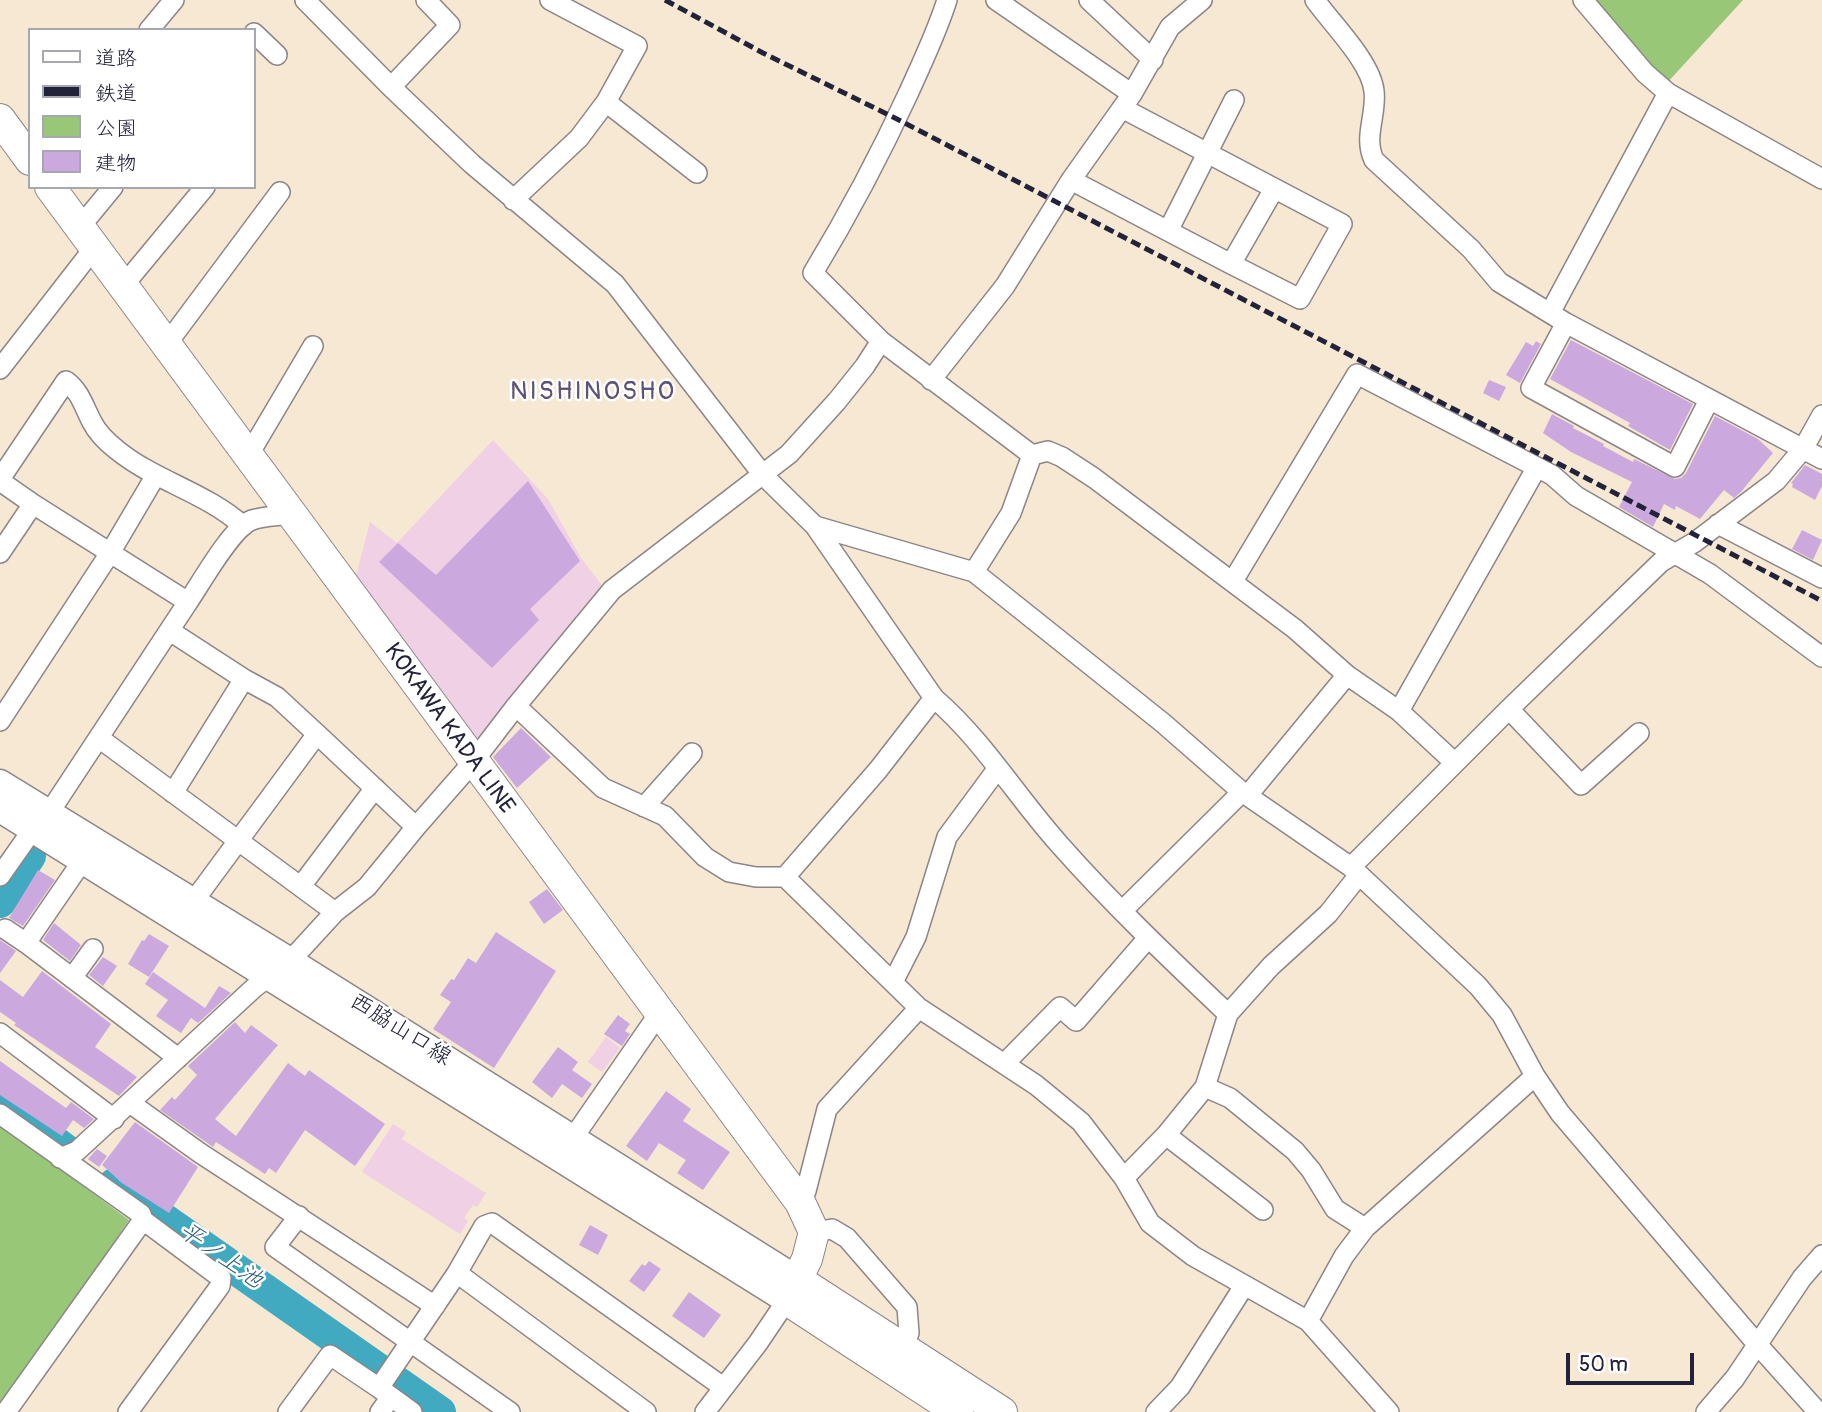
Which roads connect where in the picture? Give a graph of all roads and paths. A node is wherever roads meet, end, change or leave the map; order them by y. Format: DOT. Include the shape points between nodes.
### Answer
graph roads {
  1 [pos="174,0"];
  2 [pos="305,0"];
  3 [pos="426,0"];
  4 [pos="550,0"];
  5 [pos="947,0"];
  6 [pos="996,0"];
  7 [pos="1089,0"];
  8 [pos="1315,0"];
  9 [pos="1583,0"];
  10 [pos="1197,2"];
  11 [pos="151,28"];
  12 [pos="256,35"];
  13 [pos="277,55"];
  14 [pos="1153,60"];
  15 [pos="391,87"];
  16 [pos="1668,93"];
  17 [pos="1234,100"];
  18 [pos="1127,101"];
  19 [pos="606,102"];
  20 [pos="0,119"];
  21 [pos="1206,152"];
  22 [pos="28,157"];
  23 [pos="697,173"];
  24 [pos="1822,179"];
  25 [pos="1071,180"];
  26 [pos="1274,188"];
  27 [pos="51,189"];
  28 [pos="112,189"];
  29 [pos="203,189"];
  30 [pos="280,192"];
  31 [pos="513,200"];
  32 [pos="1168,231"];
  33 [pos="87,238"];
  34 [pos="1231,264"];
  35 [pos="123,286"];
  36 [pos="1558,318"];
  37 [pos="881,341"];
  38 [pos="166,345"];
  39 [pos="313,346"];
  40 [pos="0,369"];
  41 [pos="931,380"];
  42 [pos="1709,400"];
  43 [pos="1822,415"];
  44 [pos="1804,449"];
  45 [pos="1032,454"];
  46 [pos="248,456"];
  47 [pos="1822,459"];
  48 [pos="1537,467"];
  49 [pos="156,475"];
  50 [pos="763,475"];
  51 [pos="0,480"];
  52 [pos="33,504"];
  53 [pos="290,514"];
  54 [pos="1717,524"];
  55 [pos="243,526"];
  56 [pos="815,526"];
  57 [pos="0,553"];
  58 [pos="110,553"];
  59 [pos="1676,554"];
  60 [pos="974,572"];
  61 [pos="1822,578"];
  62 [pos="1233,581"];
  63 [pos="188,602"];
  64 [pos="170,631"];
  65 [pos="1822,657"];
  66 [pos="1347,675"];
  67 [pos="244,680"];
  68 [pos="934,698"];
  69 [pos="516,706"];
  70 [pos="1509,709"];
  71 [pos="1399,711"];
  72 [pos="0,721"];
  73 [pos="1639,733"];
  74 [pos="317,734"];
  75 [pos="99,738"];
  76 [pos="692,753"];
  77 [pos="473,762"];
  78 [pos="1454,763"];
  79 [pos="998,768"];
  80 [pos="0,783"];
  81 [pos="375,788"];
  82 [pos="173,793"];
  83 [pos="1245,793"];
  84 [pos="644,807"];
  85 [pos="0,809"];
  86 [pos="41,821"];
  87 [pos="416,827"];
  88 [pos="239,841"];
  89 [pos="83,860"];
  90 [pos="1355,871"];
  91 [pos="0,876"];
  92 [pos="785,877"];
  93 [pos="301,887"];
  94 [pos="193,902"];
  95 [pos="1122,911"];
  96 [pos="335,912"];
  97 [pos="5,929"];
  98 [pos="1148,939"];
  99 [pos="26,943"];
  100 [pos="93,949"];
  101 [pos="290,961"];
  102 [pos="72,978"];
  103 [pos="270,978"];
  104 [pos="893,982"];
  105 [pos="919,1009"];
  106 [pos="660,1012"];
  107 [pos="1228,1014"];
  108 [pos="0,1033"];
  109 [pos="178,1058"];
  110 [pos="1004,1064"];
  111 [pos="1535,1076"];
  112 [pos="1205,1087"];
  113 [pos="130,1103"];
  114 [pos="0,1114"];
  115 [pos="114,1119"];
  116 [pos="1166,1135"];
  117 [pos="573,1138"];
  118 [pos="69,1154"];
  119 [pos="1124,1178"];
  120 [pos="800,1202"];
  121 [pos="1263,1210"];
  122 [pos="299,1216"];
  123 [pos="143,1220"];
  124 [pos="1365,1228"];
  125 [pos="814,1232"];
  126 [pos="1822,1255"];
  127 [pos="457,1273"];
  128 [pos="1244,1286"];
  129 [pos="792,1290"];
  130 [pos="435,1306"];
  131 [pos="1308,1321"];
  132 [pos="411,1343"];
  133 [pos="1757,1344"];
  134 [pos="903,1346"];
  135 [pos="723,1387"];
  136 [pos="385,1390"];
  137 [pos="6,1412"];
  138 [pos="128,1412"];
  139 [pos="288,1412"];
  140 [pos="412,1412"];
  141 [pos="510,1412"];
  142 [pos="646,1412"];
  143 [pos="705,1412"];
  144 [pos="958,1412"];
  145 [pos="1002,1412"];
  146 [pos="1156,1412"];
  147 [pos="1389,1412"];
  148 [pos="1706,1412"];
  149 [pos="1818,1412"];
  1 -- 11 [label="street"];
  2 -- 15 [label="street"];
  3 -- 15 [label="street" via="450,25"];
  4 -- 19 [label="street" via="637,46"];
  5 -- 37 [label="street" via="897,119 813,273"];
  6 -- 18 [label="street"];
  7 -- 14 [label="street"];
  8 -- 36 [label="street" via="1363,63 1374,88 1369,135 1374,160 1471,249 1499,282"];
  9 -- 16 [label="street"];
  10 -- 14 [label="street" via="1170,27"];
  12 -- 13 [label="street"];
  14 -- 18 [label="street"];
  15 -- 31 [label="street"];
  16 -- 24 [label="street"];
  16 -- 36 [label="street"];
  17 -- 21 [label="street"];
  18 -- 21 [label="street"];
  18 -- 25 [label="street"];
  19 -- 23 [label="street"];
  19 -- 31 [label="street" via="579,138"];
  20 -- 22 [label="main road"];
  21 -- 26 [label="street"];
  21 -- 32 [label="street"];
  25 -- 32 [label="street"];
  25 -- 41 [label="street" via="1004,286"];
  26 -- 34 [label="street"];
  26 -- 34 [label="street" via="1342,224 1300,299"];
  27 -- 33 [label="main road, KOKAWA KADA LINE"];
  28 -- 33 [label="street"];
  29 -- 35 [label="street"];
  30 -- 38 [label="street"];
  31 -- 50 [label="street" via="615,284"];
  32 -- 34 [label="street"];
  33 -- 35 [label="main road, KOKAWA KADA LINE"];
  33 -- 40 [label="street"];
  35 -- 38 [label="main road, KOKAWA KADA LINE"];
  36 -- 42 [label="street"];
  36 -- 42 [label="street" via="1531,388 1675,467"];
  37 -- 41 [label="street"];
  37 -- 50 [label="street" via="837,401 789,454"];
  38 -- 46 [label="main road, KOKAWA KADA LINE"];
  39 -- 46 [label="street"];
  41 -- 45 [label="street"];
  42 -- 44 [label="street"];
  43 -- 44 [label="street"];
  44 -- 47 [label="street"];
  44 -- 54 [label="street" via="1776,481"];
  45 -- 60 [label="street" via="1011,513"];
  45 -- 62 [label="street" via="1048,451 1062,457"];
  46 -- 53 [label="main road, KOKAWA KADA LINE"];
  48 -- 59 [label="street" via="1576,496"];
  48 -- 62 [label="street" via="1357,374"];
  48 -- 71 [label="street"];
  49 -- 51 [label="street" via="117,450 93,425 75,387 66,381"];
  49 -- 55 [label="street" via="230,514"];
  49 -- 58 [label="street"];
  50 -- 56 [label="street"];
  50 -- 69 [label="street" via="612,590"];
  51 -- 52 [label="street"];
  52 -- 57 [label="street"];
  52 -- 58 [label="street"];
  53 -- 55 [label="street" via="252,520"];
  53 -- 77 [label="main road, KOKAWA KADA LINE"];
  54 -- 59 [label="street"];
  54 -- 61 [label="street"];
  55 -- 63 [label="street"];
  56 -- 60 [label="street"];
  56 -- 68 [label="street"];
  58 -- 63 [label="street"];
  58 -- 72 [label="street"];
  59 -- 65 [label="street"];
  59 -- 70 [label="street" via="1661,562"];
  60 -- 83 [label="street"];
  62 -- 66 [label="street"];
  63 -- 64 [label="street"];
  64 -- 67 [label="street"];
  64 -- 75 [label="street"];
  66 -- 71 [label="street"];
  66 -- 83 [label="street"];
  67 -- 74 [label="street" via="277,697"];
  67 -- 82 [label="street"];
  68 -- 79 [label="street" via="958,718"];
  68 -- 92 [label="street" via="878,771"];
  69 -- 77 [label="street"];
  69 -- 84 [label="street" via="603,788"];
  70 -- 73 [label="street" via="1581,785"];
  70 -- 78 [label="street"];
  71 -- 78 [label="street"];
  74 -- 81 [label="street"];
  74 -- 88 [label="street"];
  75 -- 82 [label="street"];
  75 -- 86 [label="street"];
  76 -- 84 [label="street"];
  77 -- 87 [label="street"];
  77 -- 106 [label="main road, KOKAWA KADA LINE"];
  78 -- 90 [label="street"];
  79 -- 95 [label="street" via="1058,843"];
  79 -- 104 [label="street" via="947,837 916,937"];
  80 -- 86 [label="street, 西脇山口線"];
  81 -- 87 [label="street"];
  81 -- 93 [label="street"];
  82 -- 88 [label="street"];
  83 -- 90 [label="street"];
  83 -- 95 [label="street"];
  84 -- 92 [label="street" via="665,816 705,857 729,872"];
  85 -- 86 [label="street, 西脇山口線"];
  86 -- 89 [label="street, 西脇山口線"];
  86 -- 91 [label="street"];
  86 -- 94 [label="street, 西脇山口線"];
  87 -- 96 [label="street" via="367,887"];
  88 -- 93 [label="street"];
  88 -- 94 [label="street"];
  89 -- 99 [label="street"];
  89 -- 103 [label="street, 西脇山口線"];
  90 -- 107 [label="street" via="1328,914"];
  90 -- 111 [label="street" via="1478,986 1502,1015"];
  92 -- 104 [label="street"];
  93 -- 96 [label="street"];
  94 -- 101 [label="street, 西脇山口線"];
  95 -- 98 [label="street"];
  96 -- 101 [label="street"];
  97 -- 99 [label="street"];
  98 -- 107 [label="street"];
  98 -- 110 [label="street" via="1076,1021 1060,1007"];
  99 -- 102 [label="street"];
  100 -- 102 [label="street"];
  101 -- 103 [label="street"];
  101 -- 117 [label="street, 西脇山口線"];
  102 -- 109 [label="street"];
  103 -- 109 [label="street"];
  103 -- 129 [label="street, 西脇山口線"];
  104 -- 105 [label="street"];
  105 -- 110 [label="street"];
  105 -- 120 [label="street" via="827,1108"];
  106 -- 117 [label="street"];
  106 -- 120 [label="main road, KOKAWA KADA LINE"];
  107 -- 112 [label="street"];
  108 -- 115 [label="street"];
  109 -- 113 [label="street"];
  110 -- 119 [label="street" via="1081,1122"];
  111 -- 124 [label="street"];
  111 -- 133 [label="street" via="1560,1113"];
  112 -- 116 [label="street"];
  112 -- 124 [label="street" via="1230,1098 1294,1151 1335,1209"];
  113 -- 115 [label="street"];
  113 -- 122 [label="street"];
  114 -- 118 [label="street"];
  115 -- 118 [label="street"];
  116 -- 119 [label="street"];
  116 -- 121 [label="street"];
  117 -- 129 [label="street, 西脇山口線"];
  118 -- 123 [label="street" via="141,1213"];
  119 -- 128 [label="street" via="1150,1223"];
  120 -- 125 [label="main road, KOKAWA KADA LINE"];
  122 -- 130 [label="street"];
  122 -- 132 [label="street" via="275,1247"];
  123 -- 137 [label="street"];
  123 -- 138 [label="street" via="221,1278 220,1286"];
  124 -- 131 [label="street"];
  125 -- 129 [label="main road"];
  125 -- 134 [label="street" via="832,1229 847,1238 907,1307 909,1333"];
  126 -- 133 [label="street"];
  127 -- 130 [label="street"];
  127 -- 135 [label="street" via="484,1226 492,1223"];
  127 -- 142 [label="street"];
  128 -- 131 [label="street"];
  128 -- 146 [label="street" via="1180,1387"];
  129 -- 134 [label="main road"];
  129 -- 135 [label="street"];
  129 -- 144 [label="main road"];
  130 -- 132 [label="street"];
  131 -- 147 [label="street"];
  132 -- 136 [label="street"];
  132 -- 141 [label="street"];
  133 -- 148 [label="street"];
  133 -- 149 [label="street"];
  134 -- 145 [label="main road"];
  135 -- 143 [label="street"];
  136 -- 139 [label="street" via="330,1356"];
  136 -- 140 [label="street"];
}
